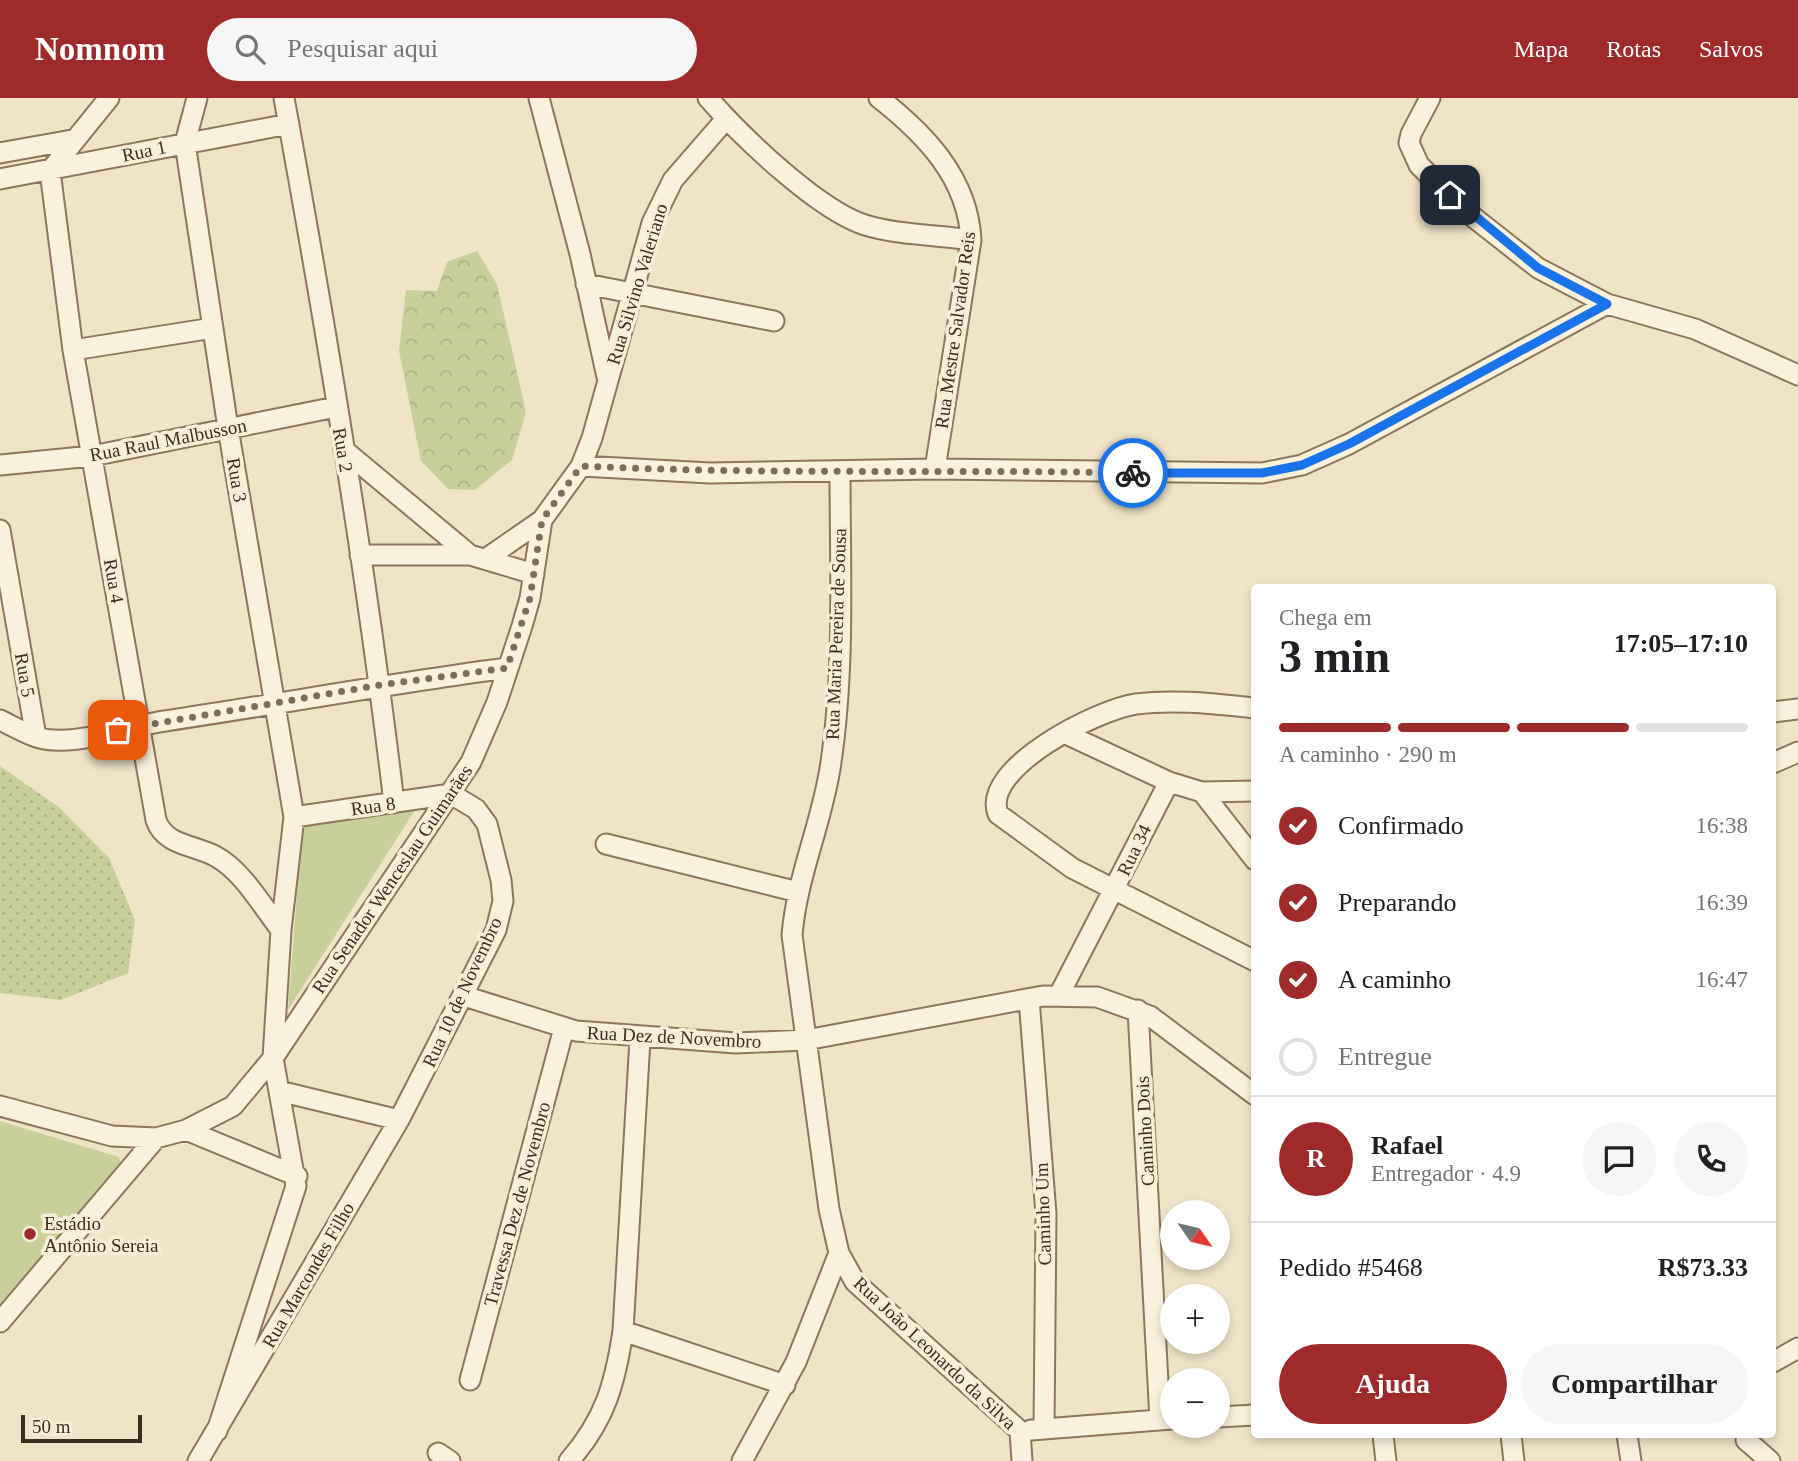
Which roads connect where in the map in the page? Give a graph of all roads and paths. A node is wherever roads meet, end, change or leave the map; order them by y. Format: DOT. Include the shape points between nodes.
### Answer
graph roads {
  1 [pos="109,98"];
  2 [pos="197,98"];
  3 [pos="284,98"];
  4 [pos="538,98"];
  5 [pos="708,98"];
  6 [pos="879,98"];
  7 [pos="1430,98"];
  8 [pos="726,119"];
  9 [pos="289,124"];
  10 [pos="72,140"];
  11 [pos="185,143"];
  12 [pos="0,153"];
  13 [pos="50,172"];
  14 [pos="0,179"];
  15 [pos="971,240"];
  16 [pos="586,284"];
  17 [pos="633,292"];
  18 [pos="1607,304"];
  19 [pos="774,321"];
  20 [pos="213,328"];
  21 [pos="73,350"];
  22 [pos="1798,374"];
  23 [pos="608,382"];
  24 [pos="336,407"];
  25 [pos="228,428"];
  26 [pos="344,450"];
  27 [pos="92,456"];
  28 [pos="0,465"];
  29 [pos="581,466"];
  30 [pos="935,469"];
  31 [pos="840,473"];
  32 [pos="542,520"];
  33 [pos="0,530"];
  34 [pos="360,555"];
  35 [pos="479,556"];
  36 [pos="534,574"];
  37 [pos="507,668"];
  38 [pos="380,685"];
  39 [pos="276,705"];
  40 [pos="1251,708"];
  41 [pos="1798,709"];
  42 [pos="1776,712"];
  43 [pos="0,720"];
  44 [pos="139,725"];
  45 [pos="1064,733"];
  46 [pos="36,737"];
  47 [pos="1798,752"];
  48 [pos="1776,762"];
  49 [pos="1169,782"];
  50 [pos="1251,791"];
  51 [pos="1202,792"];
  52 [pos="451,794"];
  53 [pos="394,803"];
  54 [pos="294,817"];
  55 [pos="606,844"];
  56 [pos="1251,855"];
  57 [pos="1114,890"];
  58 [pos="798,892"];
  59 [pos="281,930"];
  60 [pos="1251,959"];
  61 [pos="1059,995"];
  62 [pos="464,996"];
  63 [pos="1029,999"];
  64 [pos="1138,1010"];
  65 [pos="564,1028"];
  66 [pos="640,1039"];
  67 [pos="806,1040"];
  68 [pos="272,1058"];
  69 [pos="279,1091"];
  70 [pos="1251,1091"];
  71 [pos="0,1106"];
  72 [pos="399,1120"];
  73 [pos="186,1130"];
  74 [pos="156,1138"];
  75 [pos="297,1176"];
  76 [pos="839,1253"];
  77 [pos="0,1322"];
  78 [pos="623,1331"];
  79 [pos="1798,1348"];
  80 [pos="1776,1360"];
  81 [pos="1163,1368"];
  82 [pos="470,1380"];
  83 [pos="785,1385"];
  84 [pos="1251,1415"];
  85 [pos="1230,1416"];
  86 [pos="1160,1419"];
  87 [pos="1044,1429"];
  88 [pos="217,1431"];
  89 [pos="1020,1431"];
  90 [pos="1383,1438"];
  91 [pos="1511,1438"];
  92 [pos="1627,1438"];
  93 [pos="1745,1438"];
  94 [pos="1746,1438"];
  95 [pos="198,1461"];
  96 [pos="569,1461"];
  97 [pos="742,1461"];
  98 [pos="1022,1461"];
  99 [pos="1386,1461"];
  100 [pos="1514,1461"];
  101 [pos="1631,1461"];
  102 [pos="1749,1461"];
  103 [pos="1770,1461"];
  1 -- 10 [label="street"];
  2 -- 11 [label="street"];
  3 -- 9 [label="street, Rua 2"];
  4 -- 16 [label="street"];
  5 -- 8 [label="street"];
  6 -- 15 [label="street, Rua Mestre Salvador Reis" via="944,159 969,215"];
  7 -- 18 [label="street" via="1409,143 1419,164 1463,209 1538,268"];
  8 -- 15 [label="street" via="839,213 881,228"];
  8 -- 17 [label="street, Rua Silvino Valeriano" via="666,191"];
  9 -- 11 [label="street, Rua 1"];
  9 -- 24 [label="street, Rua 2"];
  10 -- 12 [label="street"];
  10 -- 13 [label="street"];
  11 -- 13 [label="street, Rua 1"];
  11 -- 20 [label="street, Rua 3"];
  13 -- 14 [label="street, Rua 1"];
  13 -- 21 [label="street, Rua 4"];
  15 -- 30 [label="street, Rua Mestre Salvador Reis"];
  16 -- 17 [label="street"];
  16 -- 23 [label="street"];
  17 -- 19 [label="street"];
  17 -- 23 [label="street, Rua Silvino Valeriano"];
  18 -- 22 [label="street" via="1695,329"];
  18 -- 30 [label="street" via="1302,465 1262,473 1207,474"];
  20 -- 21 [label="street"];
  20 -- 25 [label="street, Rua 3"];
  21 -- 27 [label="street, Rua 4"];
  23 -- 29 [label="street, Rua Silvino Valeriano"];
  24 -- 25 [label="street, Rua Raul Malbusson"];
  24 -- 26 [label="street, Rua 2"];
  25 -- 27 [label="street, Rua Raul Malbusson"];
  25 -- 39 [label="street, Rua 3"];
  26 -- 34 [label="street, Rua 2"];
  26 -- 35 [label="street"];
  27 -- 28 [label="street, Rua Raul Malbusson"];
  27 -- 44 [label="street, Rua 4"];
  29 -- 31 [label="street" via="710,473"];
  29 -- 32 [label="street, Rua Silvino Valeriano"];
  30 -- 31 [label="street"];
  31 -- 58 [label="street, Rua Maria Pereira de Sousa" via="835,731 824,800"];
  32 -- 35 [label="street"];
  32 -- 36 [label="street, Rua Senador Wenceslau Guimarães"];
  33 -- 46 [label="street, Rua 5"];
  34 -- 35 [label="street"];
  34 -- 38 [label="street, Rua 2"];
  35 -- 36 [label="street"];
  36 -- 37 [label="street, Rua Senador Wenceslau Guimarães"];
  37 -- 38 [label="street"];
  37 -- 52 [label="street, Rua Senador Wenceslau Guimarães" via="484,734"];
  38 -- 39 [label="street"];
  38 -- 53 [label="street, Rua 2"];
  39 -- 44 [label="street"];
  39 -- 54 [label="street, Rua 3"];
  40 -- 45 [label="street" via="1200,703 1132,705 1100,714"];
  41 -- 42 [label="street"];
  43 -- 46 [label="street"];
  44 -- 46 [label="street" via="74,739"];
  44 -- 59 [label="street, Rua 4" via="158,828 226,863"];
  45 -- 49 [label="street"];
  45 -- 57 [label="street" via="1006,777 1000,787 998,814 1043,848"];
  47 -- 48 [label="street"];
  49 -- 51 [label="street"];
  49 -- 57 [label="street, Rua 34"];
  50 -- 51 [label="street"];
  51 -- 56 [label="street"];
  52 -- 53 [label="street, Rua 8"];
  52 -- 62 [label="street, Rua 10 de Novembro" via="484,818 503,901 496,930"];
  52 -- 68 [label="street, Rua Senador Wenceslau Guimarães"];
  53 -- 54 [label="street, Rua 8"];
  54 -- 59 [label="street, Rua 3"];
  55 -- 58 [label="street"];
  57 -- 60 [label="street"];
  57 -- 61 [label="street, Rua 34"];
  58 -- 67 [label="street, Rua Maria Pereira de Sousa" via="792,952"];
  59 -- 68 [label="street, Rua 3"];
  61 -- 63 [label="street, Rua Dez de Novembro"];
  61 -- 64 [label="street, Rua Dez de Novembro" via="1097,997"];
  62 -- 65 [label="street, Rua Dez de Novembro"];
  62 -- 72 [label="street, Rua 10 de Novembro"];
  63 -- 67 [label="street, Rua Dez de Novembro"];
  63 -- 87 [label="street, Caminho Um" via="1045,1214"];
  64 -- 70 [label="street, Rua Dez de Novembro"];
  64 -- 81 [label="street, Caminho Dois"];
  65 -- 66 [label="street, Rua Dez de Novembro"];
  65 -- 82 [label="street, Travessa Dez de Novembro"];
  66 -- 67 [label="street, Rua Dez de Novembro"];
  66 -- 78 [label="street"];
  67 -- 76 [label="street, Rua João Leonardo da Silva"];
  68 -- 69 [label="street"];
  68 -- 73 [label="street, Rua Senador Wenceslau Guimarães" via="233,1107"];
  69 -- 72 [label="street"];
  69 -- 75 [label="street"];
  71 -- 74 [label="street, Rua Senador Wenceslau Guimarães" via="111,1136"];
  72 -- 88 [label="street, Rua Marcondes Filho"];
  73 -- 74 [label="street, Rua Senador Wenceslau Guimarães"];
  73 -- 75 [label="street"];
  74 -- 77 [label="street"];
  75 -- 88 [label="street, Rua Marcondes Filho"];
  76 -- 83 [label="street"];
  76 -- 89 [label="street, Rua João Leonardo da Silva" via="855,1282"];
  78 -- 83 [label="street"];
  78 -- 96 [label="street" via="608,1400"];
  79 -- 80 [label="street"];
  83 -- 97 [label="street"];
  84 -- 85 [label="street"];
  86 -- 87 [label="street"];
  87 -- 89 [label="street"];
  88 -- 95 [label="street, Rua Marcondes Filho"];
  89 -- 98 [label="street, Rua João Leonardo da Silva"];
  90 -- 99 [label="street"];
  91 -- 100 [label="street"];
  92 -- 101 [label="street"];
  93 -- 102 [label="street"];
  94 -- 103 [label="street"];
}
